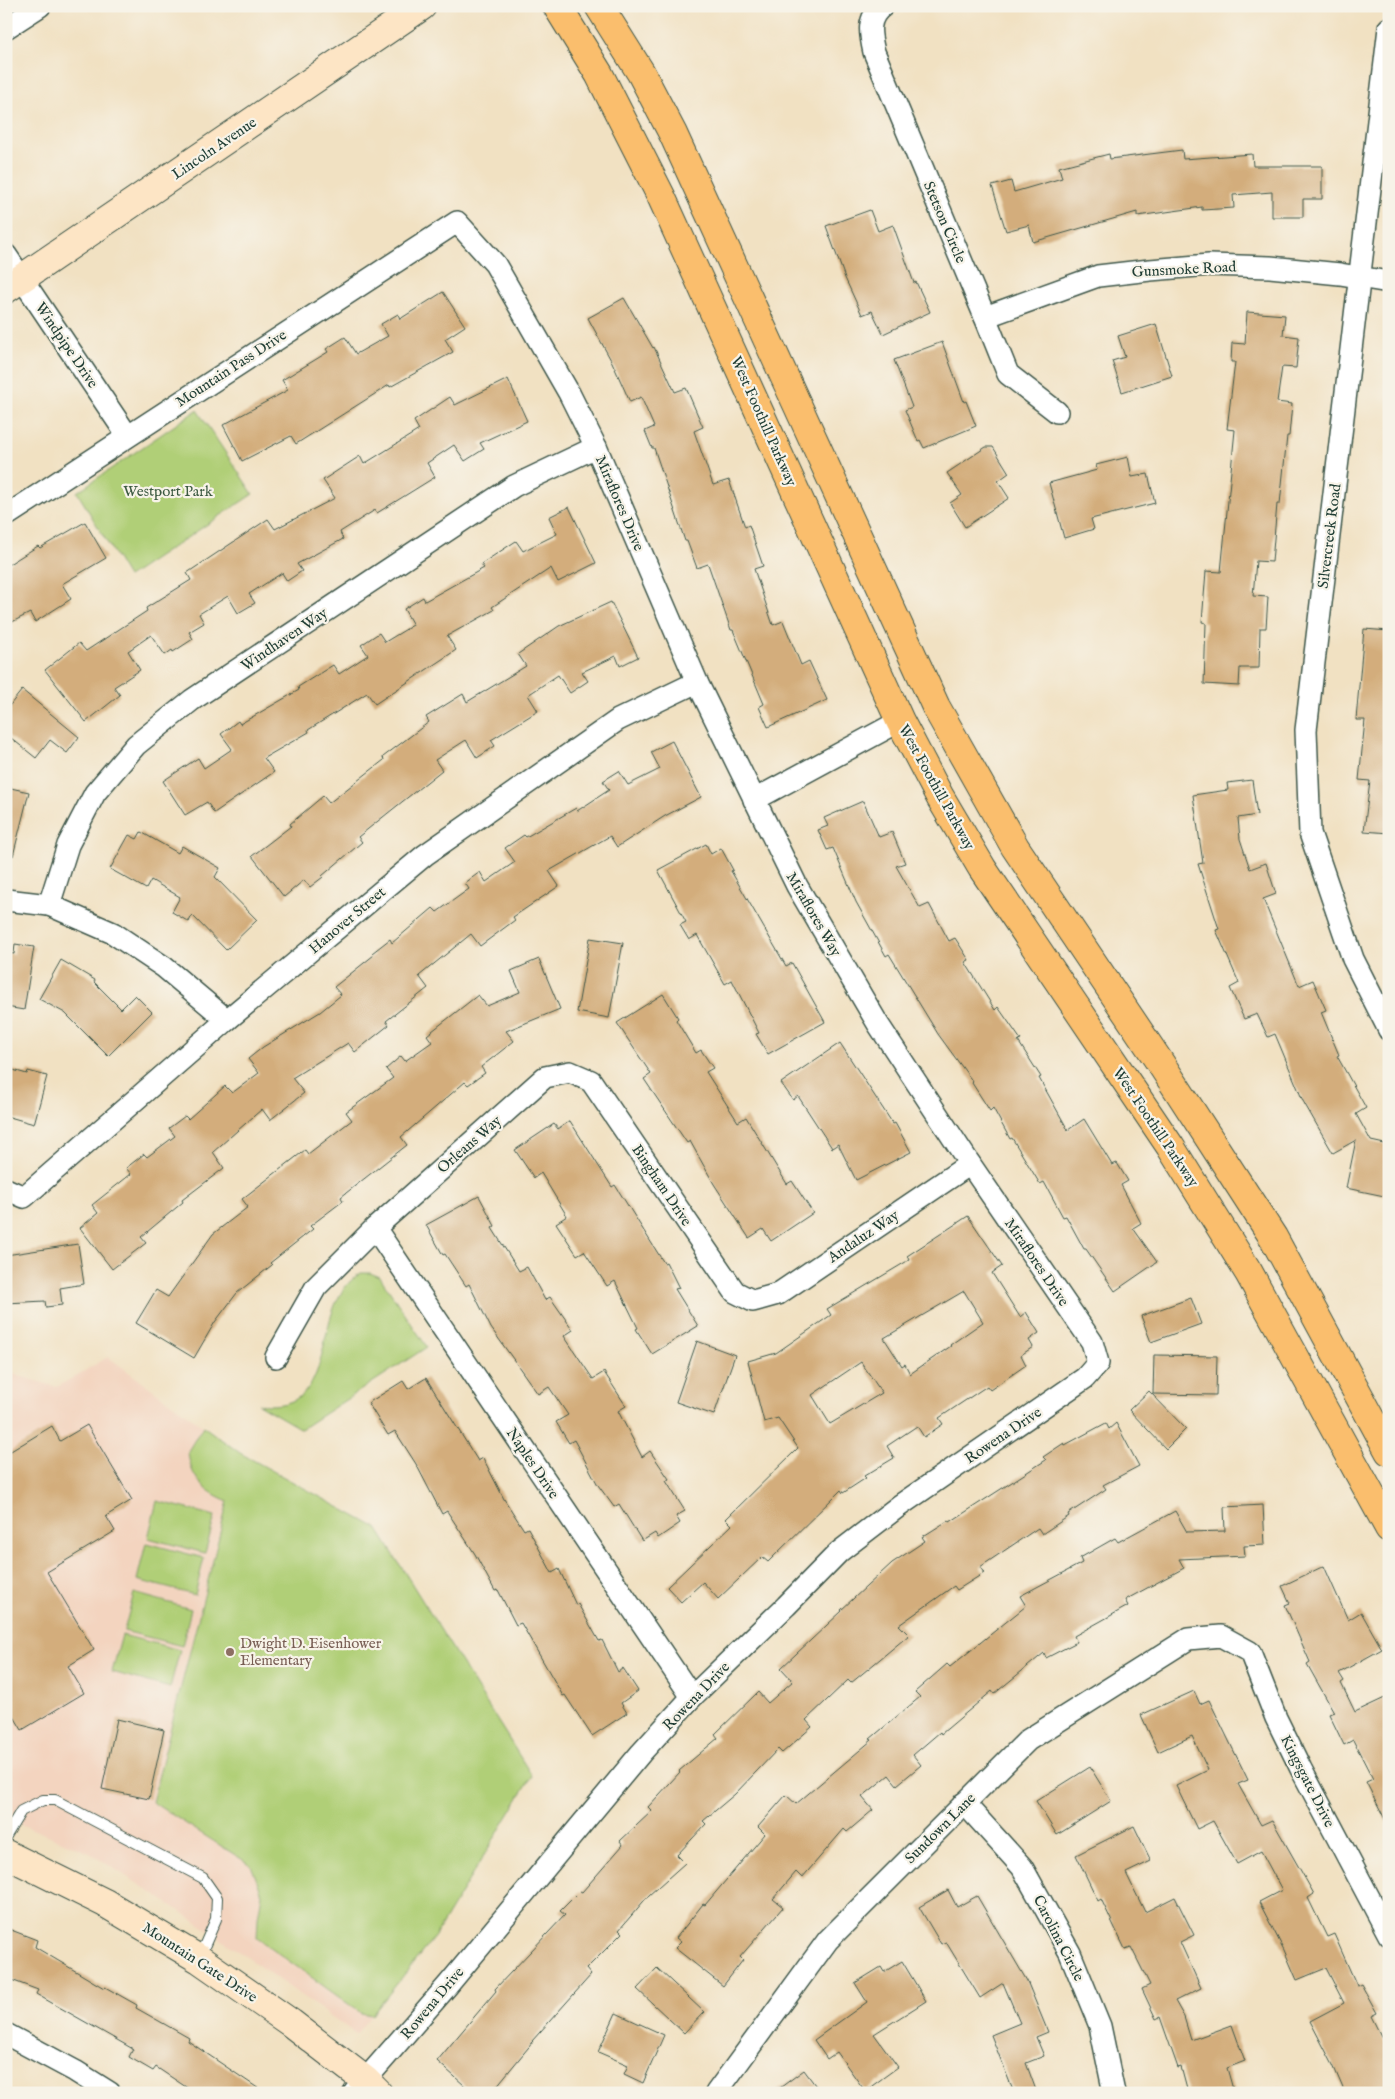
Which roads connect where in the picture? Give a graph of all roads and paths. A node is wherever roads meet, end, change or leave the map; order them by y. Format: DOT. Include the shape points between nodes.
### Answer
graph roads {
  1 [pos="40,6"];
  2 [pos="422,6"];
  3 [pos="557,6"];
  4 [pos="598,6"];
  5 [pos="878,9"];
  6 [pos="8,23"];
  7 [pos="1389,28"];
  8 [pos="457,222"];
  9 [pos="6,255"];
  10 [pos="1360,277"];
  11 [pos="1389,282"];
  12 [pos="14,284"];
  13 [pos="985,317"];
  14 [pos="1057,412"];
  15 [pos="127,436"];
  16 [pos="596,447"];
  17 [pos="6,516"];
  18 [pos="697,682"];
  19 [pos="900,720"];
  20 [pos="754,800"];
  21 [pos="6,900"];
  22 [pos="49,906"];
  23 [pos="227,1020"];
  24 [pos="1389,1030"];
  25 [pos="570,1072"];
  26 [pos="970,1164"];
  27 [pos="15,1193"];
  28 [pos="374,1228"];
  29 [pos="752,1301"];
  30 [pos="276,1357"];
  31 [pos="1098,1363"];
  32 [pos="1389,1451"];
  33 [pos="1389,1528"];
  34 [pos="1221,1636"];
  35 [pos="692,1698"];
  36 [pos="964,1803"];
  37 [pos="6,1836"];
  38 [pos="6,1854"];
  39 [pos="1389,1935"];
  40 [pos="199,1958"];
  41 [pos="6,2034"];
  42 [pos="366,2089"];
  43 [pos="110,2093"];
  44 [pos="716,2093"];
  45 [pos="1114,2093"];
  1 -- 6 [label="street"];
  2 -- 12 [label="main road, Lincoln Avenue"];
  3 -- 19 [label="main road, West Foothill Parkway" via="599,74 661,196"];
  4 -- 32 [label="main road" via="641,73 673,134 936,708 1015,847 1273,1238"];
  5 -- 13 [label="street, Stetson Circle" via="869,31 874,52"];
  7 -- 10 [label="street, Silvercreek Road"];
  8 -- 15 [label="street, Mountain Pass Drive"];
  8 -- 16 [label="street, Miraflores Drive" via="494,264"];
  9 -- 12 [label="street, Windpipe Drive"];
  10 -- 11 [label="street, Gunsmoke Road"];
  10 -- 13 [label="street, Gunsmoke Road" via="1270,267 1208,265 1150,270 1098,276"];
  10 -- 24 [label="street, Silvercreek Road" via="1306,730 1310,833 1353,959"];
  12 -- 15 [label="street, Windpipe Drive"];
  13 -- 14 [label="street, Stetson Circle" via="1008,374"];
  15 -- 17 [label="street, Mountain Pass Drive"];
  16 -- 18 [label="street, Miraflores Drive"];
  16 -- 22 [label="street, Windhaven Way" via="514,486 163,722 136,745 95,793 68,845"];
  18 -- 20 [label="street, Miraflores Drive"];
  18 -- 23 [label="street, Hanover Street" via="618,720 481,814 425,855"];
  19 -- 20 [label="street"];
  19 -- 33 [label="main road, West Foothill Parkway" via="982,868 1170,1146 1250,1274"];
  20 -- 26 [label="street, Miraflores Way" via="797,886 878,1024"];
  21 -- 22 [label="street"];
  22 -- 23 [label="street" via="113,932 164,967"];
  23 -- 27 [label="street, Hanover Street"];
  25 -- 28 [label="street, Orleans Way" via="545,1077"];
  25 -- 29 [label="street, Bingham Drive" via="591,1080 735,1292"];
  26 -- 29 [label="street, Andaluz Way" via="778,1294"];
  26 -- 31 [label="street, Miraflores Drive" via="1092,1342"];
  28 -- 30 [label="street, Orleans Way" via="316,1287"];
  28 -- 35 [label="street, Naples Drive"];
  31 -- 35 [label="street, Rowena Drive" via="1085,1378 899,1506 839,1552"];
  34 -- 36 [label="street, Sundown Lane" via="1188,1640 1028,1740"];
  34 -- 39 [label="street, Kingsgate Drive" via="1250,1652 1300,1769"];
  35 -- 42 [label="street, Rowena Drive" via="641,1754 448,1985"];
  36 -- 44 [label="street, Sundown Lane" via="828,1940"];
  36 -- 45 [label="street, Carolina Circle" via="1022,1867 1070,1954 1100,2026"];
  37 -- 40 [label="lane" via="21,1811 43,1800 55,1800 203,1878 218,1898 216,1919"];
  38 -- 40 [label="main road, Mountain Gate Drive" via="105,1903"];
  40 -- 42 [label="main road, Mountain Gate Drive" via="291,2023"];
  41 -- 43 [label="street"];
}
